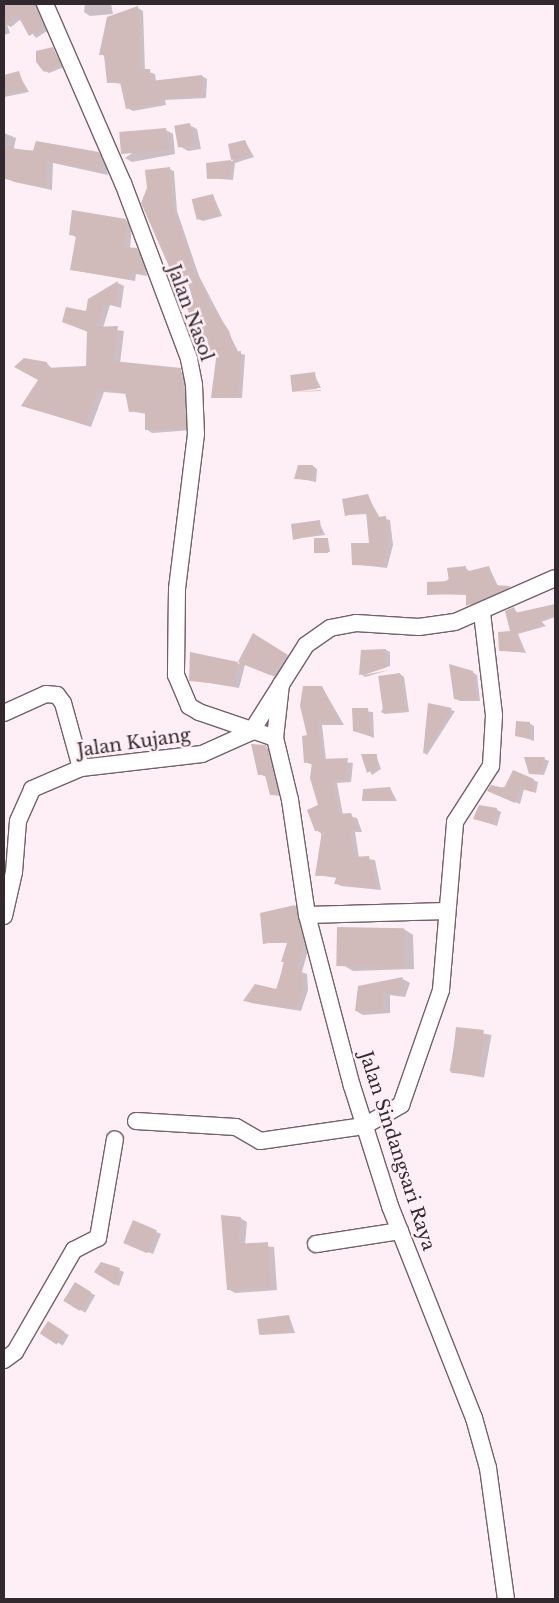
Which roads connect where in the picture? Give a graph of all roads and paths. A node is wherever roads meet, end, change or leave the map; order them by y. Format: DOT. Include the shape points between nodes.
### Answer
graph roads {
  1 [pos="45,4"];
  2 [pos="555,578"];
  3 [pos="482,613"];
  4 [pos="281,684"];
  5 [pos="4,713"];
  6 [pos="251,732"];
  7 [pos="275,738"];
  8 [pos="81,768"];
  9 [pos="447,911"];
  10 [pos="307,914"];
  11 [pos="4,916"];
  12 [pos="136,1121"];
  13 [pos="364,1126"];
  14 [pos="116,1139"];
  15 [pos="400,1231"];
  16 [pos="316,1244"];
  17 [pos="4,1360"];
  18 [pos="506,1599"];
  1 -- 6 [label="street, Jalan Nasol" via="123,183 189,359 194,384 196,434 177,589 176,675 190,706"];
  2 -- 3 [label="street, Jalan Sindangsari Raya"];
  3 -- 4 [label="street, Jalan Sindangsari Raya" via="419,627 356,623 330,628 306,645"];
  3 -- 9 [label="street" via="495,738 492,766 455,822"];
  4 -- 6 [label="street, Jalan Sindangsari Raya"];
  4 -- 7 [label="street, Jalan Sindangsari Raya"];
  5 -- 8 [label="street" via="46,694 57,695 64,703"];
  6 -- 7 [label="street"];
  6 -- 8 [label="street, Jalan Kujang" via="202,754"];
  7 -- 10 [label="street, Jalan Sindangsari Raya" via="290,800"];
  8 -- 11 [label="street, Jalan Kujang" via="32,790 25,801"];
  9 -- 10 [label="street"];
  9 -- 13 [label="street" via="437,1006 404,1099 393,1112"];
  10 -- 13 [label="street, Jalan Sindangsari Raya"];
  12 -- 13 [label="street" via="236,1127 260,1141"];
  13 -- 15 [label="street, Jalan Sindangsari Raya"];
  14 -- 17 [label="street" via="98,1238 74,1250 15,1352"];
  15 -- 16 [label="street"];
  15 -- 18 [label="street, Jalan Sindangsari Raya" via="474,1418 488,1468"];
}
